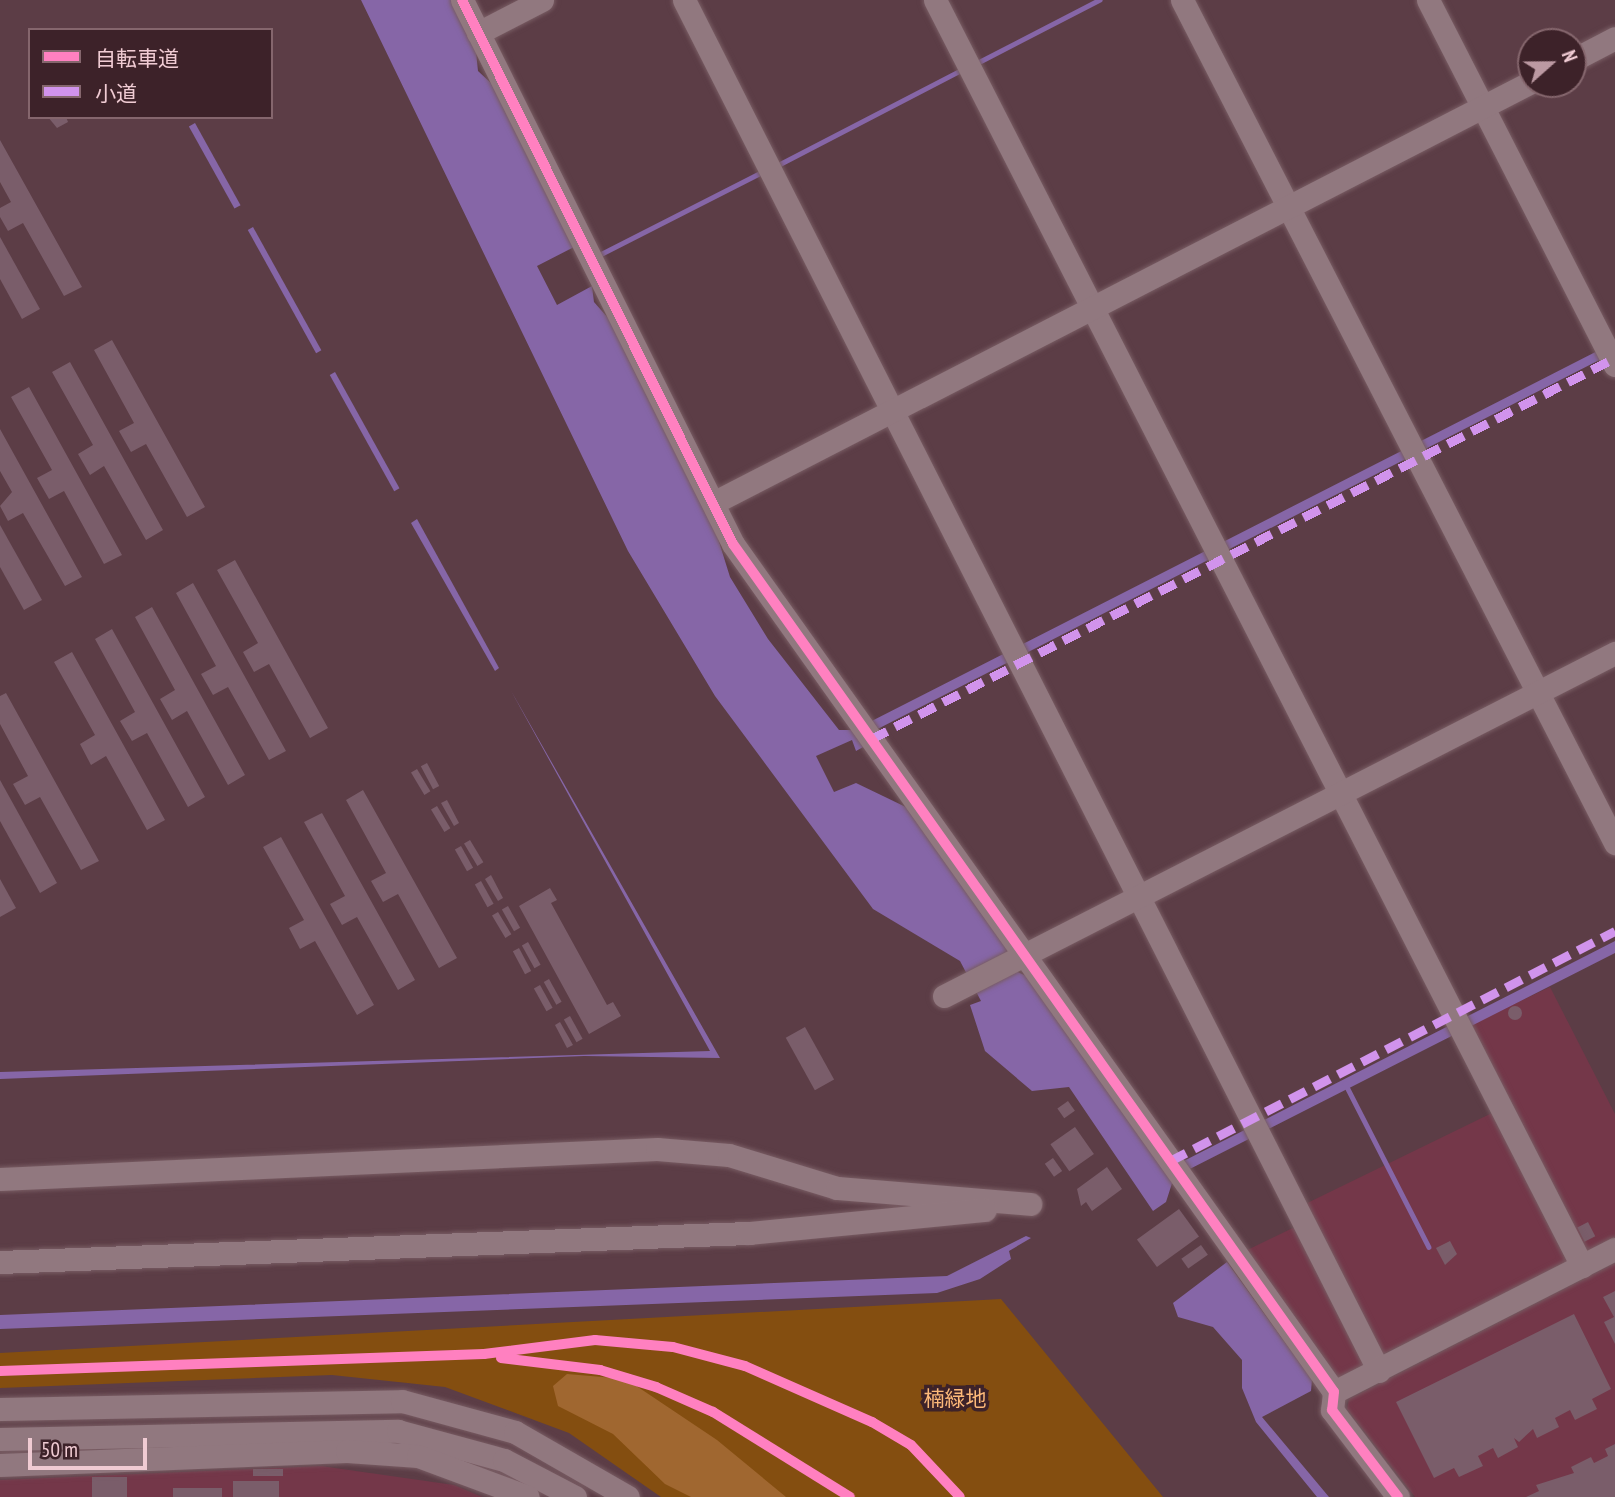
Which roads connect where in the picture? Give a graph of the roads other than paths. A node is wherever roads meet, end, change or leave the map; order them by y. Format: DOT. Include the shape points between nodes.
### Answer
graph roads {
  1 [pos="462,0"];
  2 [pos="542,0"];
  3 [pos="684,0"];
  4 [pos="935,0"];
  5 [pos="1182,0"];
  6 [pos="1428,0"];
  7 [pos="478,33"];
  8 [pos="1615,38"];
  9 [pos="1587,53"];
  10 [pos="1517,89"];
  11 [pos="1483,107"];
  12 [pos="1287,208"];
  13 [pos="1091,309"];
  14 [pos="1610,355"];
  15 [pos="892,411"];
  16 [pos="713,503"];
  17 [pos="1615,653"];
  18 [pos="1538,693"];
  19 [pos="1341,792"];
  20 [pos="1615,843"];
  21 [pos="1139,895"];
  22 [pos="1019,957"];
  23 [pos="951,993"];
  24 [pos="0,1179"];
  25 [pos="1615,1249"];
  26 [pos="0,1262"];
  27 [pos="1581,1266"];
  28 [pos="1379,1371"];
  29 [pos="1334,1392"];
  30 [pos="0,1409"];
  31 [pos="0,1439"];
  32 [pos="0,1465"];
  33 [pos="528,1497"];
  34 [pos="575,1497"];
  35 [pos="628,1497"];
  36 [pos="1398,1497"];
  1 -- 7 [label="street"];
  2 -- 7 [label="street"];
  3 -- 15 [label="street"];
  4 -- 13 [label="street"];
  5 -- 12 [label="street"];
  6 -- 11 [label="street"];
  7 -- 16 [label="street"];
  8 -- 9 [label="street"];
  10 -- 11 [label="street"];
  11 -- 12 [label="street"];
  11 -- 14 [label="street"];
  12 -- 13 [label="street"];
  12 -- 18 [label="street"];
  13 -- 15 [label="street"];
  13 -- 19 [label="street"];
  15 -- 16 [label="street"];
  15 -- 21 [label="street"];
  16 -- 22 [label="street" via="733,544"];
  17 -- 18 [label="street"];
  18 -- 19 [label="street"];
  18 -- 20 [label="street"];
  19 -- 21 [label="street"];
  19 -- 27 [label="street"];
  21 -- 22 [label="street"];
  21 -- 28 [label="street"];
  22 -- 23 [label="street"];
  22 -- 29 [label="street"];
  24 -- 26 [label="street" via="657,1149 729,1155 837,1188 1030,1203 749,1233"];
  25 -- 27 [label="street"];
  27 -- 28 [label="street"];
  28 -- 29 [label="street"];
  29 -- 36 [label="street" via="1332,1410"];
  30 -- 35 [label="street" via="402,1401 515,1432"];
  31 -- 34 [label="street" via="398,1431 504,1460"];
  32 -- 33 [label="street" via="359,1452 418,1456"];
}
